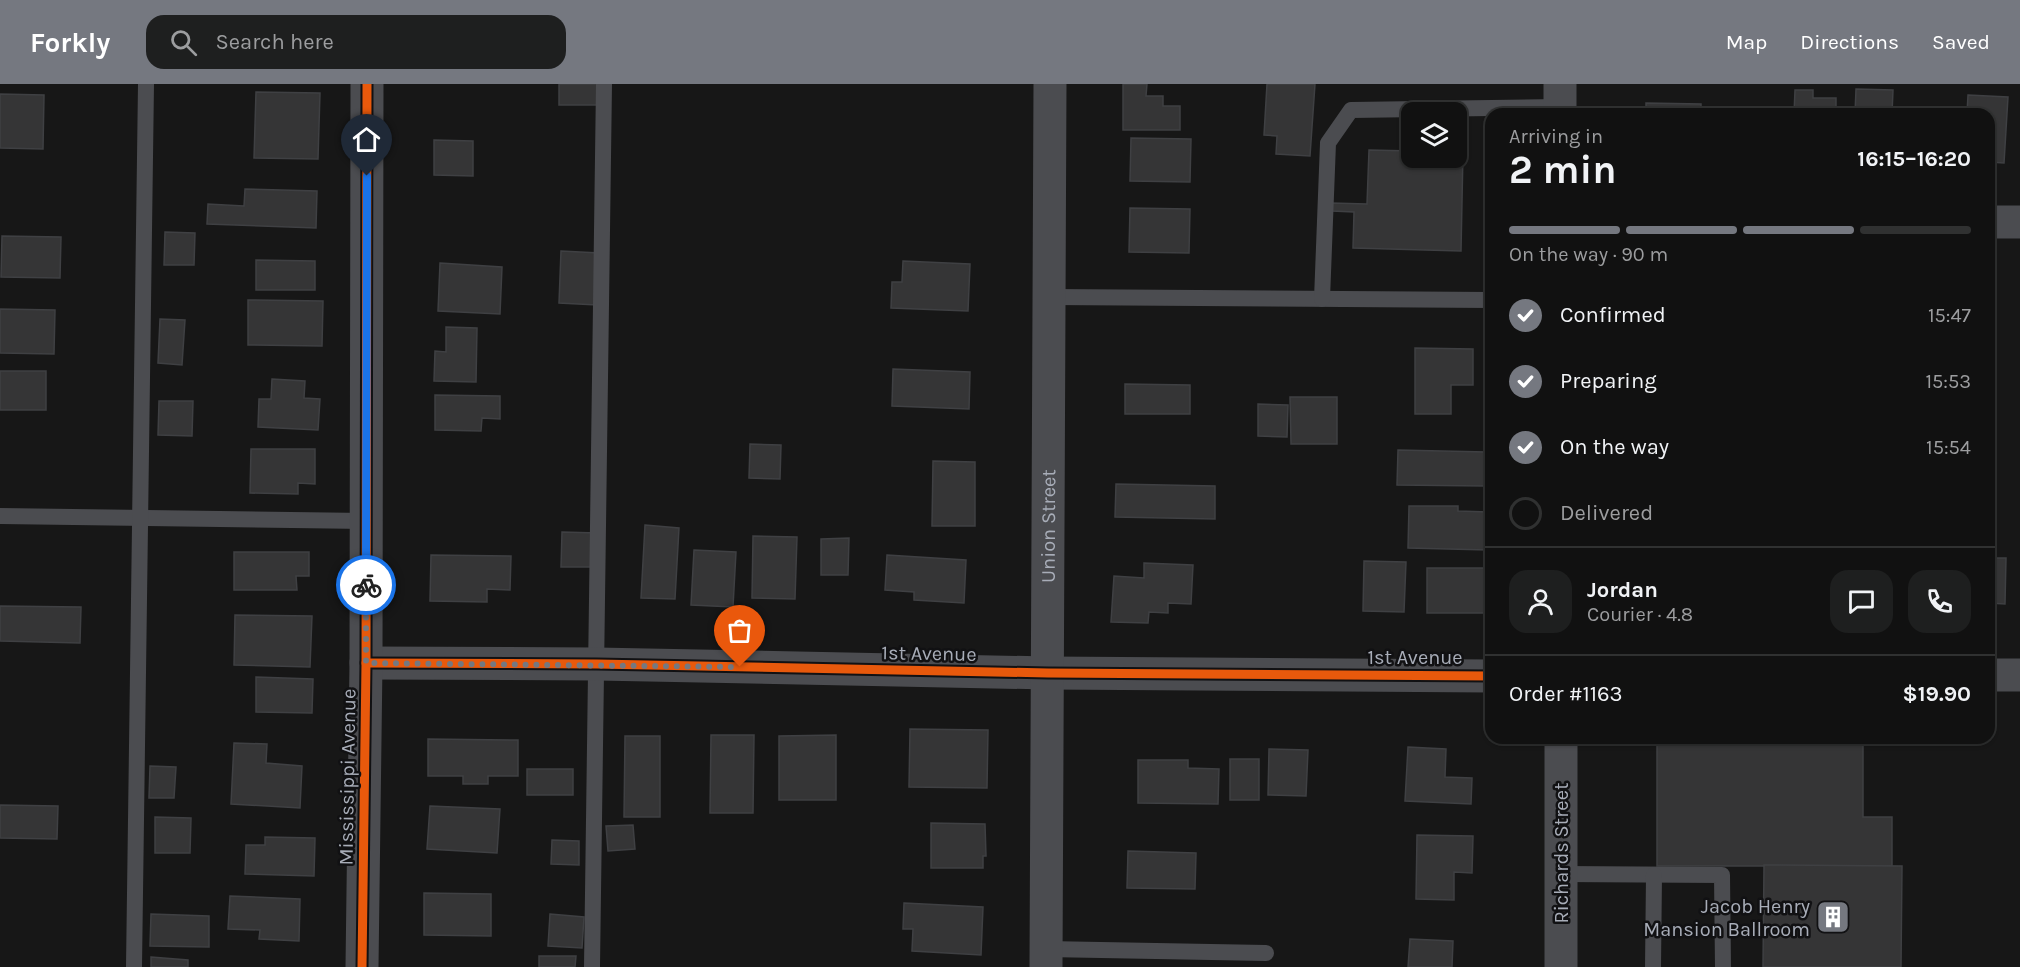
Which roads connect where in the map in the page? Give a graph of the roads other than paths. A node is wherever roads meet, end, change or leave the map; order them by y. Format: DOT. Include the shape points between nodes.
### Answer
graph roads {
  1 [pos="146,84"];
  2 [pos="367,84"];
  3 [pos="604,84"];
  4 [pos="1050,84"];
  5 [pos="1560,102"];
  6 [pos="1995,222"];
  7 [pos="2020,222"];
  8 [pos="1050,297"];
  9 [pos="1322,299"];
  10 [pos="1485,300"];
  11 [pos="0,516"];
  12 [pos="140,518"];
  13 [pos="366,521"];
  14 [pos="366,663"];
  15 [pos="597,664"];
  16 [pos="1048,673"];
  17 [pos="1995,675"];
  18 [pos="2020,675"];
  19 [pos="1485,676"];
  20 [pos="1561,744"];
  21 [pos="1561,874"];
  22 [pos="1654,875"];
  23 [pos="1266,953"];
  24 [pos="1046,958"];
  25 [pos="134,967"];
  26 [pos="362,967"];
  27 [pos="592,967"];
  28 [pos="1561,967"];
  29 [pos="1653,967"];
  30 [pos="1723,967"];
  1 -- 12 [label="lane"];
  2 -- 13 [label="street, Mississippi Avenue"];
  3 -- 15 [label="lane"];
  4 -- 8 [label="street, Union Street"];
  5 -- 9 [label="lane" via="1352,110 1328,143"];
  6 -- 7 [label="street"];
  8 -- 9 [label="lane"];
  8 -- 16 [label="street, Union Street"];
  9 -- 10 [label="lane"];
  11 -- 12 [label="lane"];
  12 -- 13 [label="lane"];
  12 -- 25 [label="lane"];
  13 -- 14 [label="street, Mississippi Avenue"];
  14 -- 15 [label="street, 1st Avenue"];
  14 -- 26 [label="street, Mississippi Avenue"];
  15 -- 16 [label="street, 1st Avenue"];
  15 -- 27 [label="lane"];
  16 -- 19 [label="street, 1st Avenue"];
  16 -- 24 [label="street, Union Street"];
  17 -- 18 [label="street"];
  20 -- 21 [label="street, Richards Street"];
  21 -- 22 [label="lane"];
  21 -- 28 [label="street, Richards Street"];
  22 -- 29 [label="lane"];
  22 -- 30 [label="lane" via="1722,875"];
  23 -- 24 [label="lane"];
}
